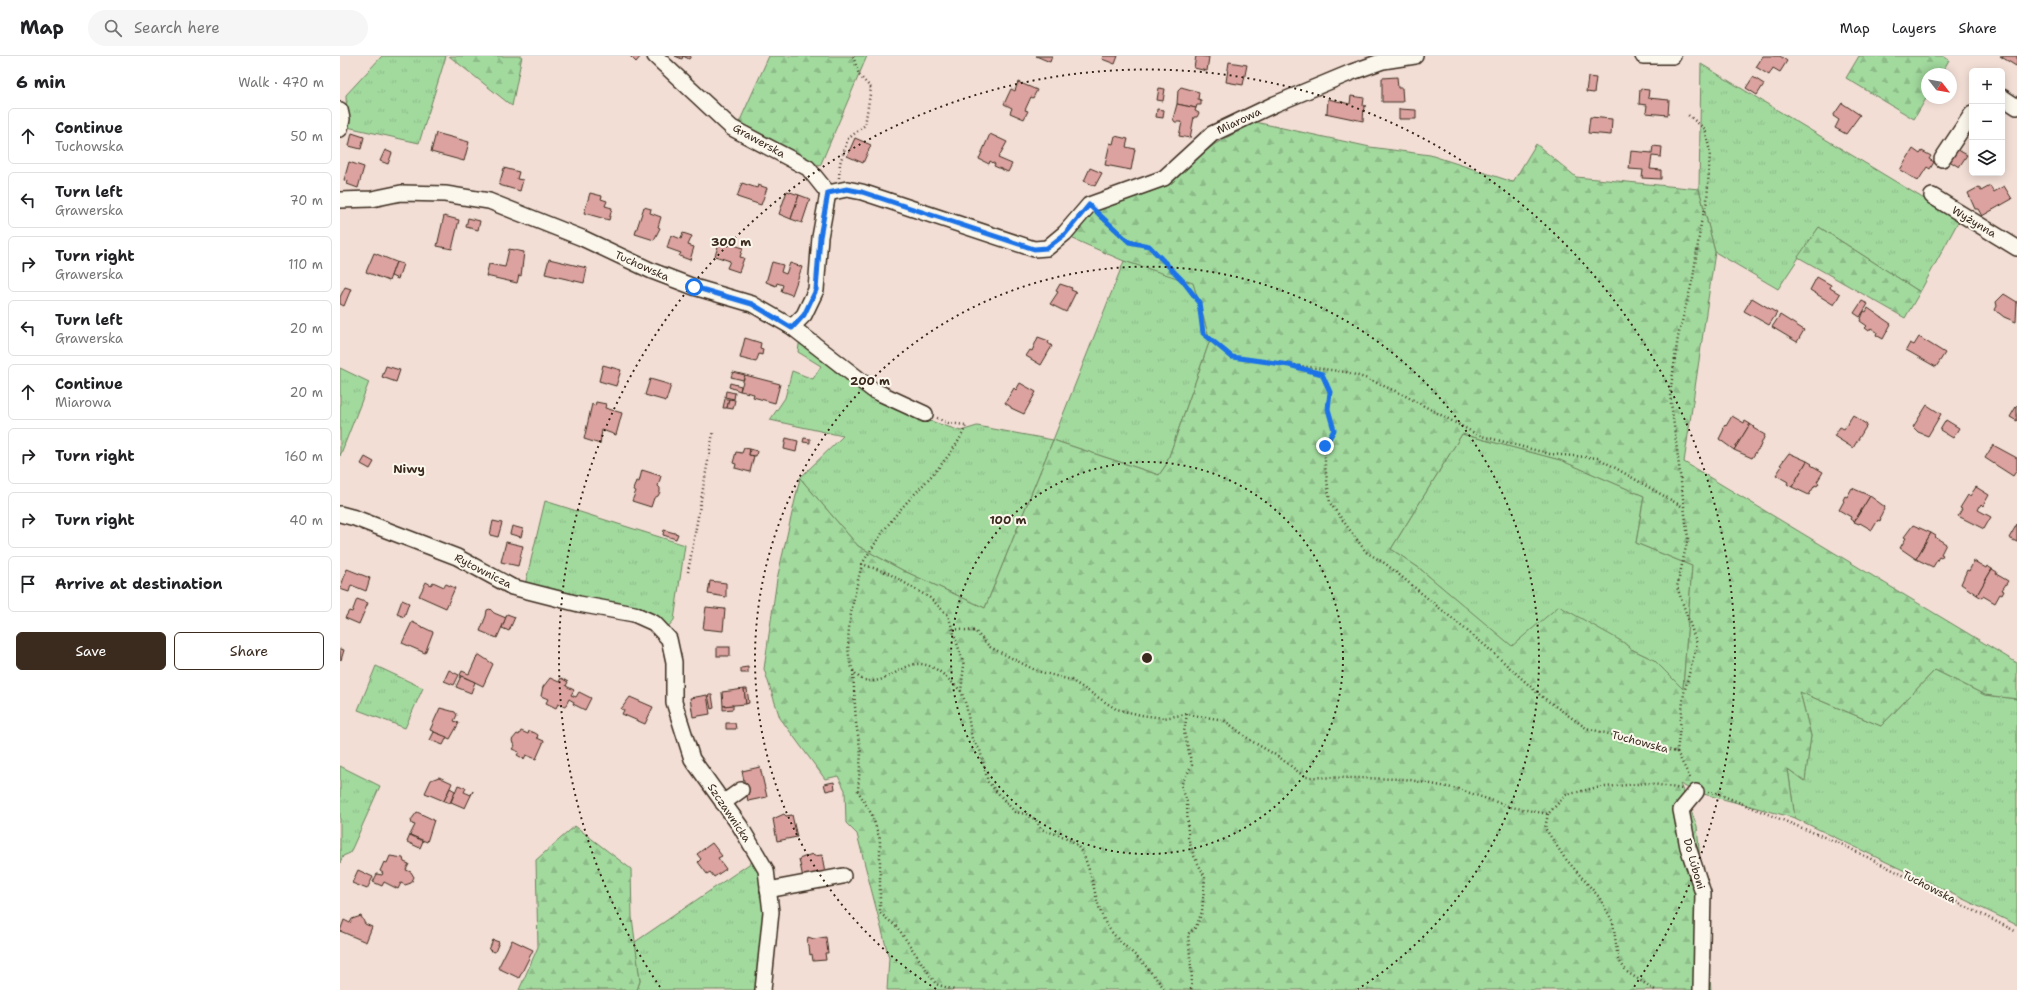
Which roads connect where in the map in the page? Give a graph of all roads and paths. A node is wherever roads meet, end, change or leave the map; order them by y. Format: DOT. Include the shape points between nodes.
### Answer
graph roads {
  1 [pos="655,56"];
  2 [pos="853,56"];
  3 [pos="1415,56"];
  4 [pos="1643,56"];
  5 [pos="1672,56"];
  6 [pos="2005,99"];
  7 [pos="2017,107"];
  8 [pos="340,110"];
  9 [pos="1688,115"];
  10 [pos="1969,118"];
  11 [pos="340,128"];
  12 [pos="1942,159"];
  13 [pos="839,182"];
  14 [pos="828,193"];
  15 [pos="1932,196"];
  16 [pos="340,200"];
  17 [pos="1089,205"];
  18 [pos="2017,248"];
  19 [pos="792,328"];
  20 [pos="1289,365"];
  21 [pos="925,414"];
  22 [pos="713,433"];
  23 [pos="1683,507"];
  24 [pos="340,514"];
  25 [pos="862,564"];
  26 [pos="688,572"];
  27 [pos="953,629"];
  28 [pos="669,639"];
  29 [pos="853,671"];
  30 [pos="961,691"];
  31 [pos="1187,714"];
  32 [pos="1677,752"];
  33 [pos="741,790"];
  34 [pos="1696,792"];
  35 [pos="723,803"];
  36 [pos="1548,814"];
  37 [pos="843,876"];
  38 [pos="768,890"];
  39 [pos="2017,932"];
  40 [pos="763,990"];
  41 [pos="954,990"];
  42 [pos="1166,990"];
  43 [pos="1191,990"];
  44 [pos="1655,990"];
  45 [pos="1701,990"];
  1 -- 14 [label="street, Grawerska" via="732,128 808,168"];
  2 -- 13 [label="path" via="859,75 871,88 865,125 848,140 840,163"];
  3 -- 17 [label="street, Miarowa" via="1383,61 1275,104 1212,134 1164,178"];
  4 -- 5 [label="street"];
  6 -- 7 [label="street"];
  8 -- 11 [label="street"];
  9 -- 23 [label="path" via="1704,129 1710,152 1707,201 1693,278 1678,336 1670,394"];
  10 -- 12 [label="street"];
  14 -- 17 [label="street" via="847,189 862,192 1034,249 1047,248 1065,234"];
  14 -- 19 [label="street" via="820,237 816,290 804,315"];
  15 -- 18 [label="street, Wyżynna"];
  16 -- 19 [label="street, Tuchowska" via="372,199 401,193 445,194 489,201 582,238 652,271 694,287 752,304"];
  17 -- 20 [label="path" via="1129,242 1149,246 1183,281 1199,302 1203,333 1232,357"];
  19 -- 21 [label="street, Tuchowska" via="873,390"];
  20 -- 23 [label="path" via="1346,372 1368,379 1402,394 1478,435 1550,454 1598,458"];
  20 -- 32 [label="path, Tuchowska" via="1322,374 1330,392 1328,409 1334,430 1325,446 1330,503 1366,552 1386,564 1482,643 1541,696 1586,728"];
  21 -- 25 [label="path" via="948,423 966,425 962,435 898,512"];
  22 -- 26 [label="path"];
  23 -- 32 [label="path" via="1688,538 1677,587 1697,644 1684,693"];
  24 -- 28 [label="street, Rytownicza" via="457,557 512,587 579,604 634,614 654,623"];
  25 -- 27 [label="path" via="888,573 930,598 948,615"];
  25 -- 29 [label="path" via="849,617 849,653"];
  27 -- 30 [label="path" via="964,665"];
  27 -- 31 [label="path" via="975,631 990,647 1037,672 1071,680 1116,709 1164,718"];
  28 -- 35 [label="street, Szczawnicka" via="674,662 674,702 682,730 692,759"];
  29 -- 30 [label="path" via="861,678 872,681 890,678 907,665 920,664 939,671"];
  29 -- 41 [label="path" via="856,723 861,753 858,791 872,815 880,840 880,913 898,928 936,984"];
  30 -- 42 [label="path" via="972,739 980,750 988,782 1015,812 1026,814 1036,820 1041,829 1072,841 1084,856 1092,877 1095,897 1107,926"];
  31 -- 36 [label="path" via="1224,720 1305,778 1405,779 1458,789 1510,806"];
  31 -- 43 [label="path" via="1184,732 1192,765 1181,785 1187,802 1188,837 1205,878 1202,912 1196,927 1188,934"];
  32 -- 34 [label="path, Tuchowska"];
  33 -- 35 [label="street"];
  34 -- 36 [label="path" via="1648,783 1594,788 1566,795"];
  34 -- 39 [label="path, Tuchowska" via="1716,793 1839,843"];
  34 -- 45 [label="street, Do Luboni" via="1681,810 1688,847 1703,893"];
  35 -- 38 [label="street, Szczawnicka" via="766,870"];
  36 -- 44 [label="path" via="1545,828 1564,857 1599,897 1613,922 1618,959 1627,972"];
  37 -- 38 [label="street"];
  38 -- 40 [label="street, Szczawnicka" via="771,912"];
}
